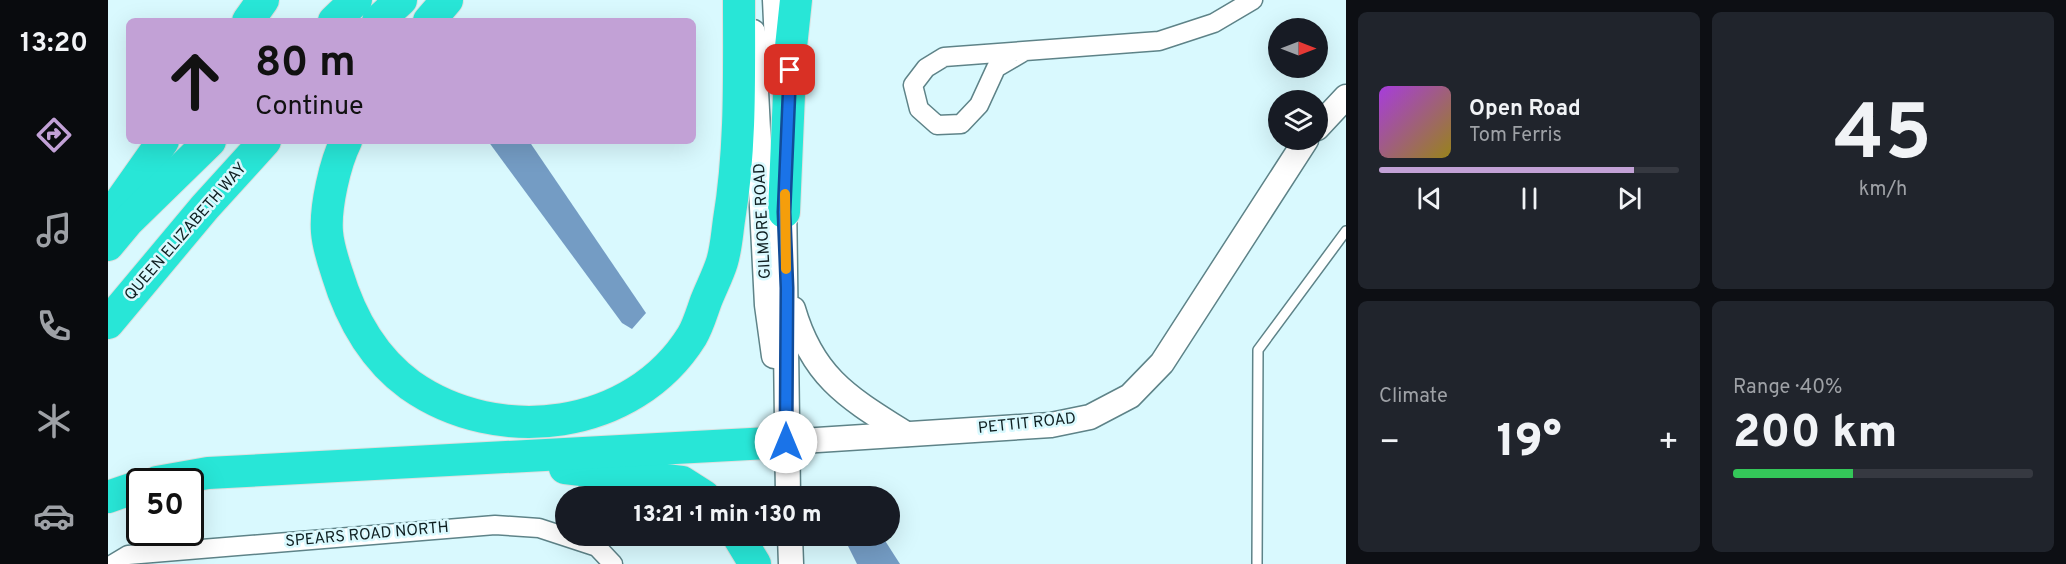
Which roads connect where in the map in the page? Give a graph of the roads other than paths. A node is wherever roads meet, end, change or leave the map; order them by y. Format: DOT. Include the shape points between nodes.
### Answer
graph roads {
  1 [pos="263,0"];
  2 [pos="356,0"];
  3 [pos="401,0"];
  4 [pos="447,0"];
  5 [pos="739,0"];
  6 [pos="752,0"];
  7 [pos="775,0"];
  8 [pos="796,0"];
  9 [pos="1245,1"];
  10 [pos="250,18"];
  11 [pos="337,18"];
  12 [pos="381,18"];
  13 [pos="432,18"];
  14 [pos="1025,51"];
  15 [pos="1346,96"];
  16 [pos="1328,116"];
  17 [pos="161,144"];
  18 [pos="207,144"];
  19 [pos="262,144"];
  20 [pos="344,144"];
  21 [pos="1300,150"];
  22 [pos="784,212"];
  23 [pos="108,219"];
  24 [pos="1346,231"];
  25 [pos="108,245"];
  26 [pos="787,288"];
  27 [pos="108,323"];
  28 [pos="906,434"];
  29 [pos="786,442"];
  30 [pos="472,458"];
  31 [pos="204,474"];
  32 [pos="688,486"];
  33 [pos="788,486"];
  34 [pos="126,491"];
  35 [pos="108,497"];
  36 [pos="744,546"];
  37 [pos="790,546"];
  38 [pos="113,564"];
  39 [pos="612,564"];
  40 [pos="755,564"];
  41 [pos="791,564"];
  42 [pos="1257,564"];
  1 -- 10 [label="highway"];
  2 -- 11 [label="highway"];
  3 -- 12 [label="highway"];
  4 -- 13 [label="highway"];
  5 -- 20 [label="highway" via="734,189 722,261 692,335 665,370 630,397 588,415 540,423 494,420 450,407 410,384 383,360 346,303 327,232 336,160"];
  6 -- 29 [label="main road, GILMORE ROAD" via="767,305"];
  7 -- 22 [label="main road, GILMORE ROAD"];
  8 -- 22 [label="highway"];
  9 -- 14 [label="street" via="1214,23 1159,41"];
  14 -- 14 [label="street" via="996,68 979,105 961,124 937,125 919,109 913,85 926,68 944,57"];
  15 -- 16 [label="main road"];
  17 -- 23 [label="highway"];
  18 -- 25 [label="highway"];
  19 -- 27 [label="highway, QUEEN ELIZABETH WAY"];
  21 -- 28 [label="main road, PETTIT ROAD" via="1162,363 1130,396 1090,417 1051,425"];
  22 -- 26 [label="main road, GILMORE ROAD"];
  24 -- 42 [label="lane" via="1258,350"];
  26 -- 28 [label="main road" via="799,330 831,381"];
  26 -- 29 [label="main road, GILMORE ROAD"];
  28 -- 29 [label="main road, PETTIT ROAD"];
  29 -- 30 [label="highway"];
  29 -- 33 [label="main road, GILMORE ROAD"];
  30 -- 31 [label="highway"];
  30 -- 32 [label="highway" via="682,482"];
  34 -- 35 [label="highway"];
  36 -- 40 [label="highway"];
  37 -- 41 [label="main road"];
  38 -- 39 [label="street, SPEARS ROAD NORTH" via="128,555 495,525 539,528 597,546"];
}
